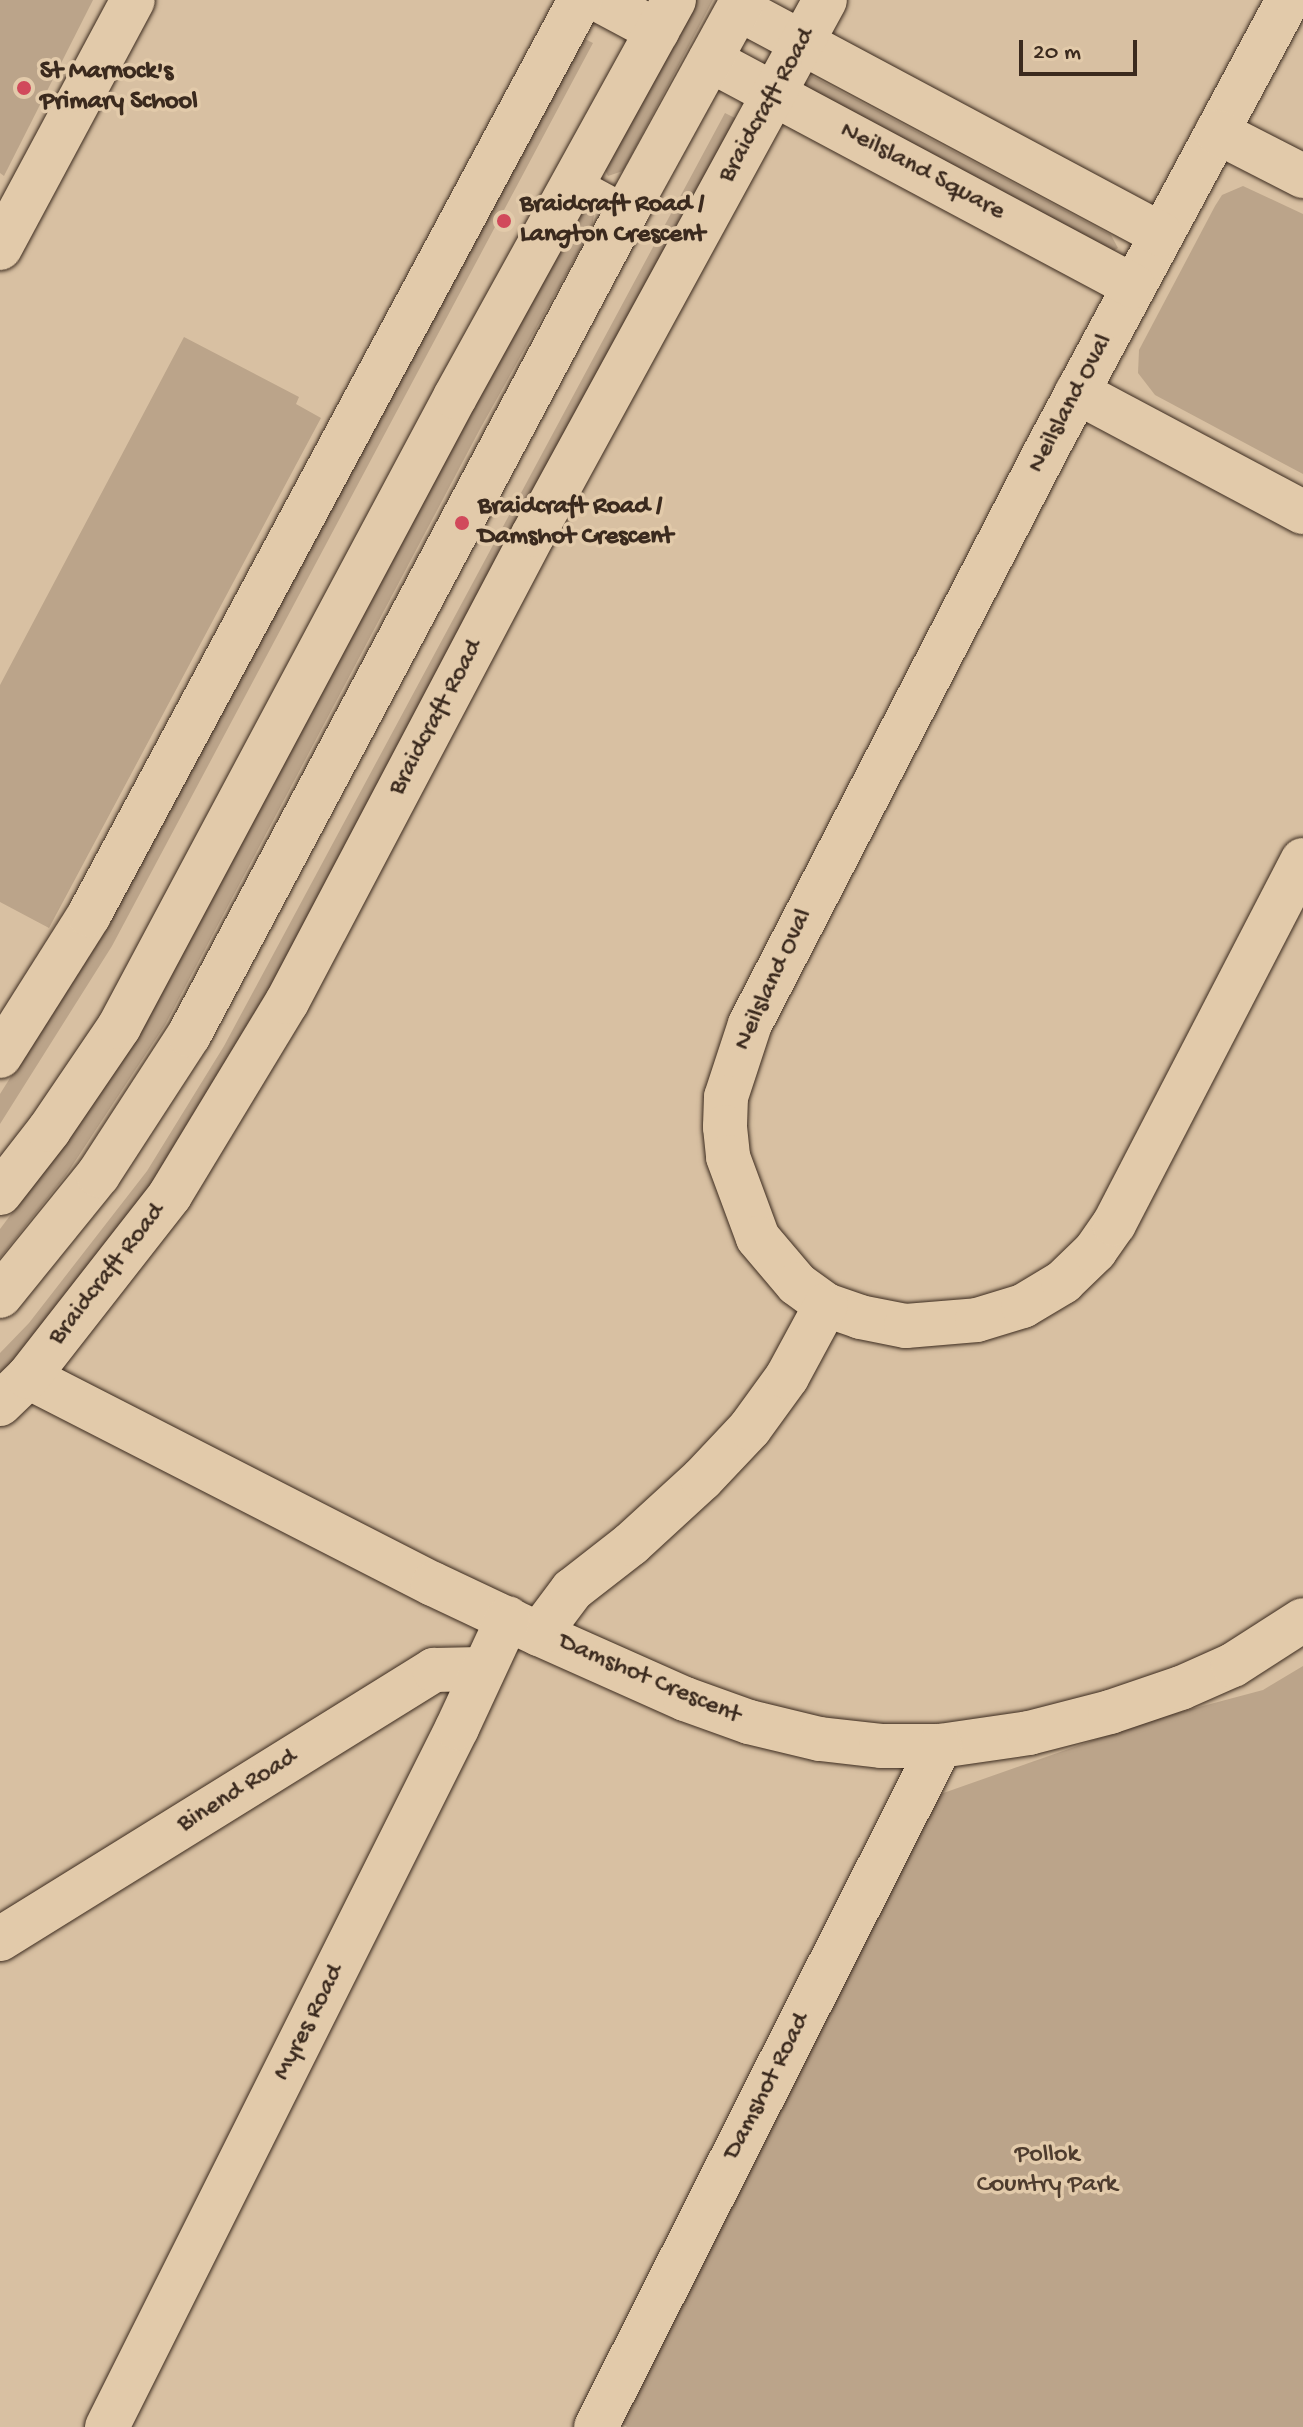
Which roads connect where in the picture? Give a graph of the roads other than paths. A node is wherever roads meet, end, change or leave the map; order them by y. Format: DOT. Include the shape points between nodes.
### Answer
graph roads {
  1 [pos="133,0"];
  2 [pos="580,0"];
  3 [pos="599,0"];
  4 [pos="825,0"];
  5 [pos="1288,0"];
  6 [pos="741,4"];
  7 [pos="666,16"];
  8 [pos="803,43"];
  9 [pos="710,60"];
  10 [pos="774,93"];
  11 [pos="1217,132"];
  12 [pos="1303,176"];
  13 [pos="577,179"];
  14 [pos="629,207"];
  15 [pos="1161,234"];
  16 [pos="2,238"];
  17 [pos="1133,286"];
  18 [pos="1077,392"];
  19 [pos="1303,512"];
  20 [pos="1303,860"];
  21 [pos="0,1056"];
  22 [pos="0,1193"];
  23 [pos="0,1296"];
  24 [pos="826,1305"];
  25 [pos="14,1390"];
  26 [pos="1303,1620"];
  27 [pos="524,1626"];
  28 [pos="482,1669"];
  29 [pos="940,1746"];
  30 [pos="0,1939"];
  31 [pos="107,2427"];
  32 [pos="596,2427"];
  1 -- 16 [label="street"];
  2 -- 21 [label="street" via="89,915"];
  3 -- 7 [label="street"];
  4 -- 8 [label="street, Braidcraft Road"];
  5 -- 11 [label="street, Neilsland Oval"];
  6 -- 8 [label="street"];
  6 -- 9 [label="street"];
  7 -- 13 [label="street"];
  8 -- 10 [label="street, Braidcraft Road"];
  8 -- 15 [label="street"];
  9 -- 10 [label="street, Neilsland Square"];
  9 -- 14 [label="street"];
  10 -- 17 [label="street, Neilsland Square"];
  10 -- 25 [label="street, Braidcraft Road" via="287,1002 170,1195"];
  11 -- 12 [label="street"];
  11 -- 15 [label="street, Neilsland Oval"];
  13 -- 14 [label="lane"];
  13 -- 22 [label="street" via="119,1027"];
  14 -- 23 [label="street" via="189,1035 98,1175"];
  15 -- 17 [label="street, Neilsland Oval"];
  17 -- 18 [label="street, Neilsland Oval"];
  18 -- 19 [label="street"];
  18 -- 24 [label="street, Neilsland Oval" via="767,985 736,1060 725,1127 740,1197 758,1238 797,1284"];
  20 -- 24 [label="street, Neilsland Oval" via="1114,1224 1063,1282 1023,1306 939,1325 906,1326"];
  24 -- 27 [label="street" via="787,1377 750,1428 672,1507"];
  25 -- 27 [label="street, Damshot Crescent"];
  26 -- 29 [label="street, Damshot Crescent" via="1233,1665 1167,1693 1029,1733"];
  27 -- 28 [label="street, Myres Road"];
  27 -- 29 [label="street, Damshot Crescent" via="749,1722 820,1739"];
  28 -- 30 [label="street, Binend Road" via="434,1670"];
  28 -- 31 [label="street, Myres Road"];
  29 -- 32 [label="street, Damshot Road"];
}
